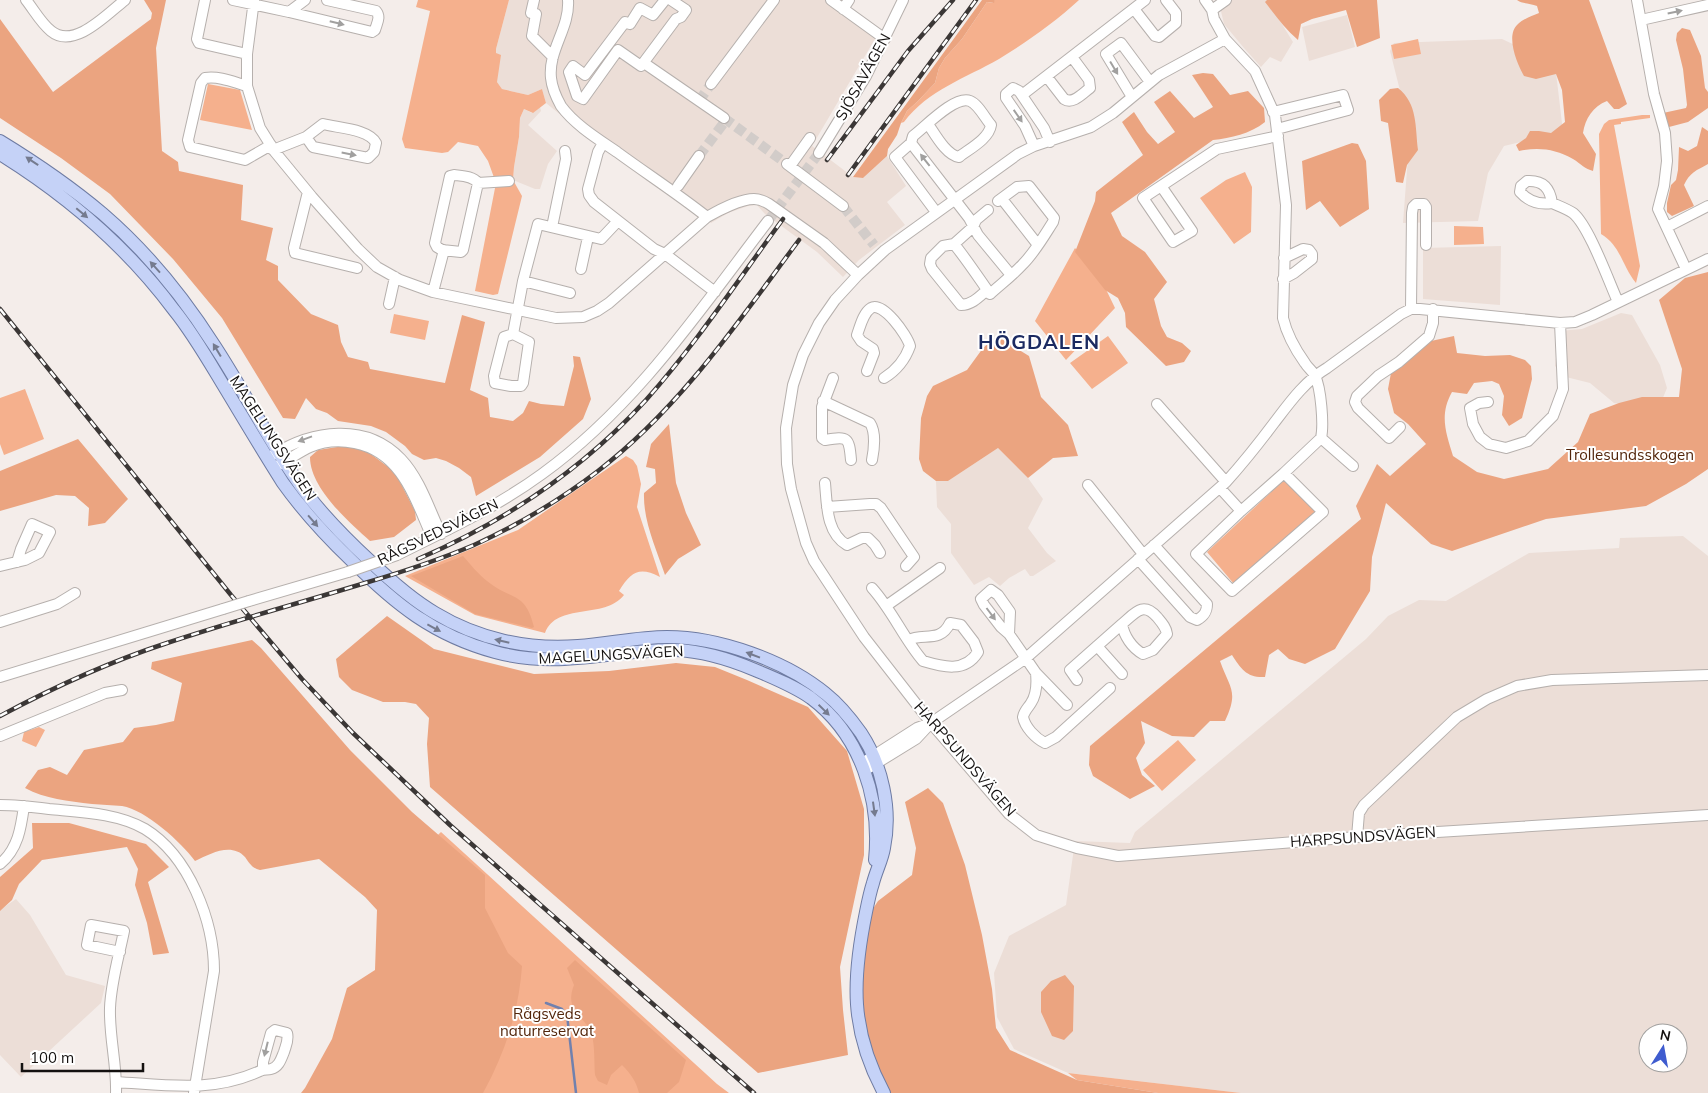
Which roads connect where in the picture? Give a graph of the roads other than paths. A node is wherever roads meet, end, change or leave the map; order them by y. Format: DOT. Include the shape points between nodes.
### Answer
graph roads {
  1 [pos="26,0"];
  2 [pos="205,0"];
  3 [pos="233,0"];
  4 [pos="306,0"];
  5 [pos="327,0"];
  6 [pos="534,0"];
  7 [pos="568,0"];
  8 [pos="665,0"];
  9 [pos="671,0"];
  10 [pos="774,0"];
  11 [pos="831,0"];
  12 [pos="904,0"];
  13 [pos="1145,0"];
  14 [pos="1166,0"];
  15 [pos="1205,0"];
  16 [pos="1226,0"];
  17 [pos="1637,0"];
  18 [pos="120,2"];
  19 [pos="254,2"];
  20 [pos="346,2"];
  21 [pos="846,4"];
  22 [pos="1708,5"];
  23 [pos="1134,9"];
  24 [pos="1212,10"];
  25 [pos="289,12"];
  26 [pos="1641,20"];
  27 [pos="885,39"];
  28 [pos="1224,39"];
  29 [pos="247,54"];
  30 [pos="553,57"];
  31 [pos="1072,57"];
  32 [pos="644,63"];
  33 [pos="1047,77"];
  34 [pos="1150,82"];
  35 [pos="712,84"];
  36 [pos="247,86"];
  37 [pos="1022,95"];
  38 [pos="1132,97"];
  39 [pos="1273,112"];
  40 [pos="724,118"];
  41 [pos="928,124"];
  42 [pos="1277,132"];
  43 [pos="306,137"];
  44 [pos="810,138"];
  45 [pos="0,141"];
  46 [pos="1050,142"];
  47 [pos="603,143"];
  48 [pos="911,143"];
  49 [pos="1034,146"];
  50 [pos="272,148"];
  51 [pos="565,151"];
  52 [pos="819,153"];
  53 [pos="0,154"];
  54 [pos="700,156"];
  55 [pos="509,181"];
  56 [pos="478,183"];
  57 [pos="678,186"];
  58 [pos="1161,186"];
  59 [pos="308,192"];
  60 [pos="954,199"];
  61 [pos="1552,203"];
  62 [pos="843,206"];
  63 [pos="1708,206"];
  64 [pos="988,210"];
  65 [pos="936,212"];
  66 [pos="708,217"];
  67 [pos="618,221"];
  68 [pos="768,221"];
  69 [pos="552,227"];
  70 [pos="973,227"];
  71 [pos="1667,227"];
  72 [pos="588,237"];
  73 [pos="954,244"];
  74 [pos="1038,245"];
  75 [pos="1426,245"];
  76 [pos="444,250"];
  77 [pos="665,254"];
  78 [pos="1284,258"];
  79 [pos="1708,258"];
  80 [pos="356,268"];
  81 [pos="581,268"];
  82 [pos="1686,269"];
  83 [pos="858,275"];
  84 [pos="1011,275"];
  85 [pos="395,277"];
  86 [pos="1283,278"];
  87 [pos="523,281"];
  88 [pos="987,290"];
  89 [pos="433,292"];
  90 [pos="715,292"];
  91 [pos="570,293"];
  92 [pos="1618,302"];
  93 [pos="389,304"];
  94 [pos="1411,309"];
  95 [pos="1433,309"];
  96 [pos="517,310"];
  97 [pos="1560,323"];
  98 [pos="513,334"];
  99 [pos="867,371"];
  100 [pos="1314,375"];
  101 [pos="833,378"];
  102 [pos="884,378"];
  103 [pos="823,401"];
  104 [pos="1488,402"];
  105 [pos="1158,404"];
  106 [pos="1400,427"];
  107 [pos="1321,438"];
  108 [pos="276,460"];
  109 [pos="851,460"];
  110 [pos="872,460"];
  111 [pos="1353,466"];
  112 [pos="1284,473"];
  113 [pos="825,483"];
  114 [pos="1088,485"];
  115 [pos="1223,485"];
  116 [pos="827,507"];
  117 [pos="1241,511"];
  118 [pos="436,535"];
  119 [pos="1154,545"];
  120 [pos="880,553"];
  121 [pos="1141,557"];
  122 [pos="17,562"];
  123 [pos="0,566"];
  124 [pos="906,566"];
  125 [pos="940,568"];
  126 [pos="872,588"];
  127 [pos="74,593"];
  128 [pos="886,606"];
  129 [pos="0,622"];
  130 [pos="1122,624"];
  131 [pos="1009,634"];
  132 [pos="909,640"];
  133 [pos="1097,646"];
  134 [pos="1026,658"];
  135 [pos="1036,673"];
  136 [pos="1122,674"];
  137 [pos="1708,675"];
  138 [pos="0,677"];
  139 [pos="1077,680"];
  140 [pos="1110,688"];
  141 [pos="122,690"];
  142 [pos="1067,705"];
  143 [pos="931,723"];
  144 [pos="0,736"];
  145 [pos="869,763"];
  146 [pos="0,805"];
  147 [pos="24,806"];
  148 [pos="1708,816"];
  149 [pos="1356,836"];
  150 [pos="0,864"];
  151 [pos="120,952"];
  152 [pos="263,1069"];
  153 [pos="116,1082"];
  154 [pos="194,1089"];
  155 [pos="116,1093"];
  156 [pos="884,1093"];
  1 -- 18 [label="street" via="46,27 64,37 82,33"];
  2 -- 29 [label="street" via="197,39 199,43"];
  3 -- 19 [label="street"];
  4 -- 25 [label="street"];
  5 -- 20 [label="street"];
  6 -- 30 [label="street" via="531,13 536,14 532,36"];
  7 -- 30 [label="street" via="566,23"];
  8 -- 32 [label="street" via="653,15 640,8 630,24 625,22 585,75 573,66 569,72 577,96 583,99 618,50 641,66"];
  9 -- 32 [label="street" via="686,10"];
  10 -- 35 [label="street" via="730,68"];
  11 -- 21 [label="street"];
  12 -- 27 [label="street, SJÖSAVÄGEN"];
  13 -- 23 [label="street"];
  14 -- 23 [label="street" via="1176,14 1176,23 1159,37"];
  15 -- 24 [label="street"];
  16 -- 24 [label="street"];
  17 -- 26 [label="street"];
  19 -- 25 [label="street"];
  19 -- 29 [label="street"];
  25 -- 20 [label="street, one-way" via="372,32 375,30 379,19 376,11"];
  21 -- 27 [label="street"];
  26 -- 22 [label="street, one-way"];
  23 -- 31 [label="street"];
  24 -- 28 [label="street"];
  26 -- 71 [label="street" via="1664,133 1667,161 1658,209"];
  27 -- 52 [label="street, SJÖSAVÄGEN" via="844,115"];
  28 -- 34 [label="street, HARPSUNDSVÄGEN"];
  28 -- 39 [label="street" via="1255,71"];
  29 -- 36 [label="street"];
  30 -- 47 [label="street" via="551,77 556,97 575,121"];
  31 -- 33 [label="street"];
  31 -- 33 [label="street" via="1089,80 1090,88 1068,102"];
  32 -- 40 [label="street"];
  33 -- 37 [label="street"];
  34 -- 38 [label="street, HARPSUNDSVÄGEN"];
  34 -- 38 [label="street, one-way" via="1121,43 1106,54"];
  36 -- 50 [label="street" via="260,128"];
  36 -- 50 [label="street" via="224,79 205,78 201,83 188,140 190,147 245,160"];
  37 -- 46 [label="street"];
  37 -- 49 [label="street, one-way" via="1013,88 1006,98"];
  38 -- 46 [label="street, HARPSUNDSVÄGEN" via="1091,127"];
  39 -- 42 [label="street"];
  39 -- 42 [label="street" via="1343,95 1348,110"];
  41 -- 41 [label="street" via="950,106 965,100 976,105 991,125 986,136 954,157"];
  41 -- 48 [label="street" via="913,136"];
  42 -- 58 [label="street" via="1217,148"];
  42 -- 78 [label="street" via="1286,205"];
  43 -- 43 [label="street, one-way" via="313,147 368,158 376,143 366,133 323,124"];
  43 -- 50 [label="street"];
  44 -- 62 [label="street" via="788,165"];
  108 -- 45 [label="main road, MAGELUNGSVÄGEN, one-way" via="213,343 162,275 104,215 58,178"];
  46 -- 49 [label="street, HARPSUNDSVÄGEN"];
  47 -- 66 [label="street"];
  47 -- 67 [label="street" via="588,188 589,195"];
  60 -- 48 [label="street, one-way"];
  48 -- 65 [label="street" via="895,157"];
  49 -- 60 [label="street, HARPSUNDSVÄGEN"];
  50 -- 59 [label="street"];
  51 -- 69 [label="street"];
  53 -- 108 [label="main road, MAGELUNGSVÄGEN, one-way" via="83,214 143,272 180,317"];
  54 -- 57 [label="street"];
  55 -- 56 [label="street"];
  56 -- 76 [label="street" via="463,250"];
  56 -- 76 [label="street" via="469,177 450,176 435,243 436,247"];
  58 -- 58 [label="street" via="1143,198 1173,242 1192,231"];
  59 -- 80 [label="street" via="295,252"];
  59 -- 85 [label="street" via="358,249 377,267"];
  60 -- 65 [label="street, HARPSUNDSVÄGEN"];
  60 -- 70 [label="street"];
  61 -- 92 [label="street" via="1573,213 1581,222"];
  63 -- 71 [label="street"];
  64 -- 70 [label="street"];
  65 -- 83 [label="street, HARPSUNDSVÄGEN"];
  66 -- 77 [label="street"];
  66 -- 83 [label="street" via="744,201 760,199 824,243"];
  67 -- 72 [label="street" via="601,239"];
  67 -- 77 [label="street"];
  68 -- 90 [label="street"];
  69 -- 72 [label="street"];
  69 -- 87 [label="street" via="538,224"];
  70 -- 73 [label="street"];
  70 -- 84 [label="street"];
  71 -- 82 [label="street"];
  72 -- 81 [label="street"];
  73 -- 88 [label="street"];
  73 -- 88 [label="street" via="948,244 933,254 932,269 961,305 973,301"];
  74 -- 74 [label="street" via="1000,200 1018,187 1029,186 1054,218"];
  74 -- 84 [label="street"];
  75 -- 94 [label="street" via="1426,207 1420,203 1413,207 1412,213"];
  76 -- 89 [label="street"];
  77 -- 90 [label="street"];
  77 -- 96 [label="street" via="609,303 583,317 556,318"];
  78 -- 86 [label="street"];
  78 -- 86 [label="street" via="1303,249 1312,254 1312,259"];
  79 -- 82 [label="street"];
  82 -- 92 [label="street"];
  83 -- 143 [label="street, HARPSUNDSVÄGEN" via="819,323 793,385 786,428 790,489 814,562 864,637"];
  84 -- 88 [label="street" via="990,294"];
  85 -- 89 [label="street"];
  85 -- 93 [label="street"];
  86 -- 100 [label="street" via="1285,328"];
  87 -- 91 [label="street"];
  87 -- 96 [label="street"];
  89 -- 96 [label="street"];
  90 -- 118 [label="street, RÅGSVEDSVÄGEN" via="637,388 574,450 511,496"];
  92 -- 97 [label="street" via="1575,322"];
  94 -- 95 [label="street"];
  94 -- 100 [label="street"];
  95 -- 97 [label="street"];
  95 -- 106 [label="street" via="1429,336 1378,376 1355,402 1388,438"];
  96 -- 98 [label="street"];
  97 -- 104 [label="street" via="1563,389 1552,416 1528,441 1506,448 1480,438 1473,424 1470,408"];
  98 -- 98 [label="street" via="504,336 494,383 518,387 523,383 529,342"];
  99 -- 102 [label="street" via="873,349 857,335 869,309 875,306 884,309 910,346 903,361"];
  100 -- 107 [label="street" via="1321,411"];
  100 -- 115 [label="street"];
  101 -- 103 [label="street"];
  103 -- 109 [label="street" via="822,438 846,439"];
  103 -- 110 [label="street" via="870,423"];
  105 -- 115 [label="street"];
  107 -- 111 [label="street"];
  107 -- 112 [label="street"];
  108 -- 118 [label="street" via="306,438 321,434 366,437 384,445 401,459 416,481"];
  108 -- 145 [label="main road, MAGELUNGSVÄGEN" via="296,500 322,531 406,611 442,632 495,652 546,660 575,660 661,650 690,651 723,658 781,681 812,699 842,728"];
  112 -- 117 [label="street"];
  112 -- 117 [label="street" via="1323,512 1232,591 1196,554"];
  113 -- 116 [label="street"];
  114 -- 121 [label="street"];
  115 -- 117 [label="street"];
  115 -- 119 [label="street"];
  116 -- 120 [label="street" via="831,526 843,543 847,545 868,538"];
  116 -- 124 [label="street" via="876,504 914,557"];
  118 -- 138 [label="street, RÅGSVEDSVÄGEN, bridge" via="397,555 348,572"];
  119 -- 121 [label="street"];
  119 -- 121 [label="street" via="1207,604 1203,616 1197,620 1190,617"];
  121 -- 134 [label="street"];
  122 -- 123 [label="street"];
  125 -- 128 [label="street"];
  126 -- 128 [label="street"];
  127 -- 129 [label="street" via="57,604"];
  128 -- 132 [label="street"];
  130 -- 130 [label="street" via="1123,633 1143,654 1153,650 1167,634 1163,624 1146,609 1139,610"];
  130 -- 133 [label="street"];
  131 -- 134 [label="street"];
  132 -- 132 [label="street" via="932,637 948,628 950,623 961,625 978,652 958,668 923,661"];
  133 -- 136 [label="street"];
  133 -- 139 [label="street" via="1070,670"];
  134 -- 135 [label="street"];
  134 -- 143 [label="street"];
  135 -- 140 [label="street" via="1035,697 1022,717 1028,728 1045,743 1056,737"];
  135 -- 142 [label="street"];
  137 -- 149 [label="street" via="1552,680 1517,686 1487,698 1457,717 1364,804 1359,813"];
  141 -- 144 [label="street" via="105,693"];
  143 -- 145 [label="street"];
  143 -- 149 [label="street, HARPSUNDSVÄGEN" via="1009,814 1036,835 1077,848 1118,856"];
  145 -- 156 [label="main road, MAGELUNGSVÄGEN" via="876,843 874,879 860,948 856,1000 867,1058"];
  146 -- 147 [label="street"];
  147 -- 150 [label="street" via="20,833"];
  147 -- 154 [label="street" via="113,818 134,824 155,837 178,862 202,905 214,951 214,970"];
  148 -- 149 [label="street, HARPSUNDSVÄGEN"];
  151 -- 153 [label="street" via="110,1009"];
  152 -- 154 [label="street" via="243,1078"];
  153 -- 154 [label="street"];
  153 -- 155 [label="street"];
}
